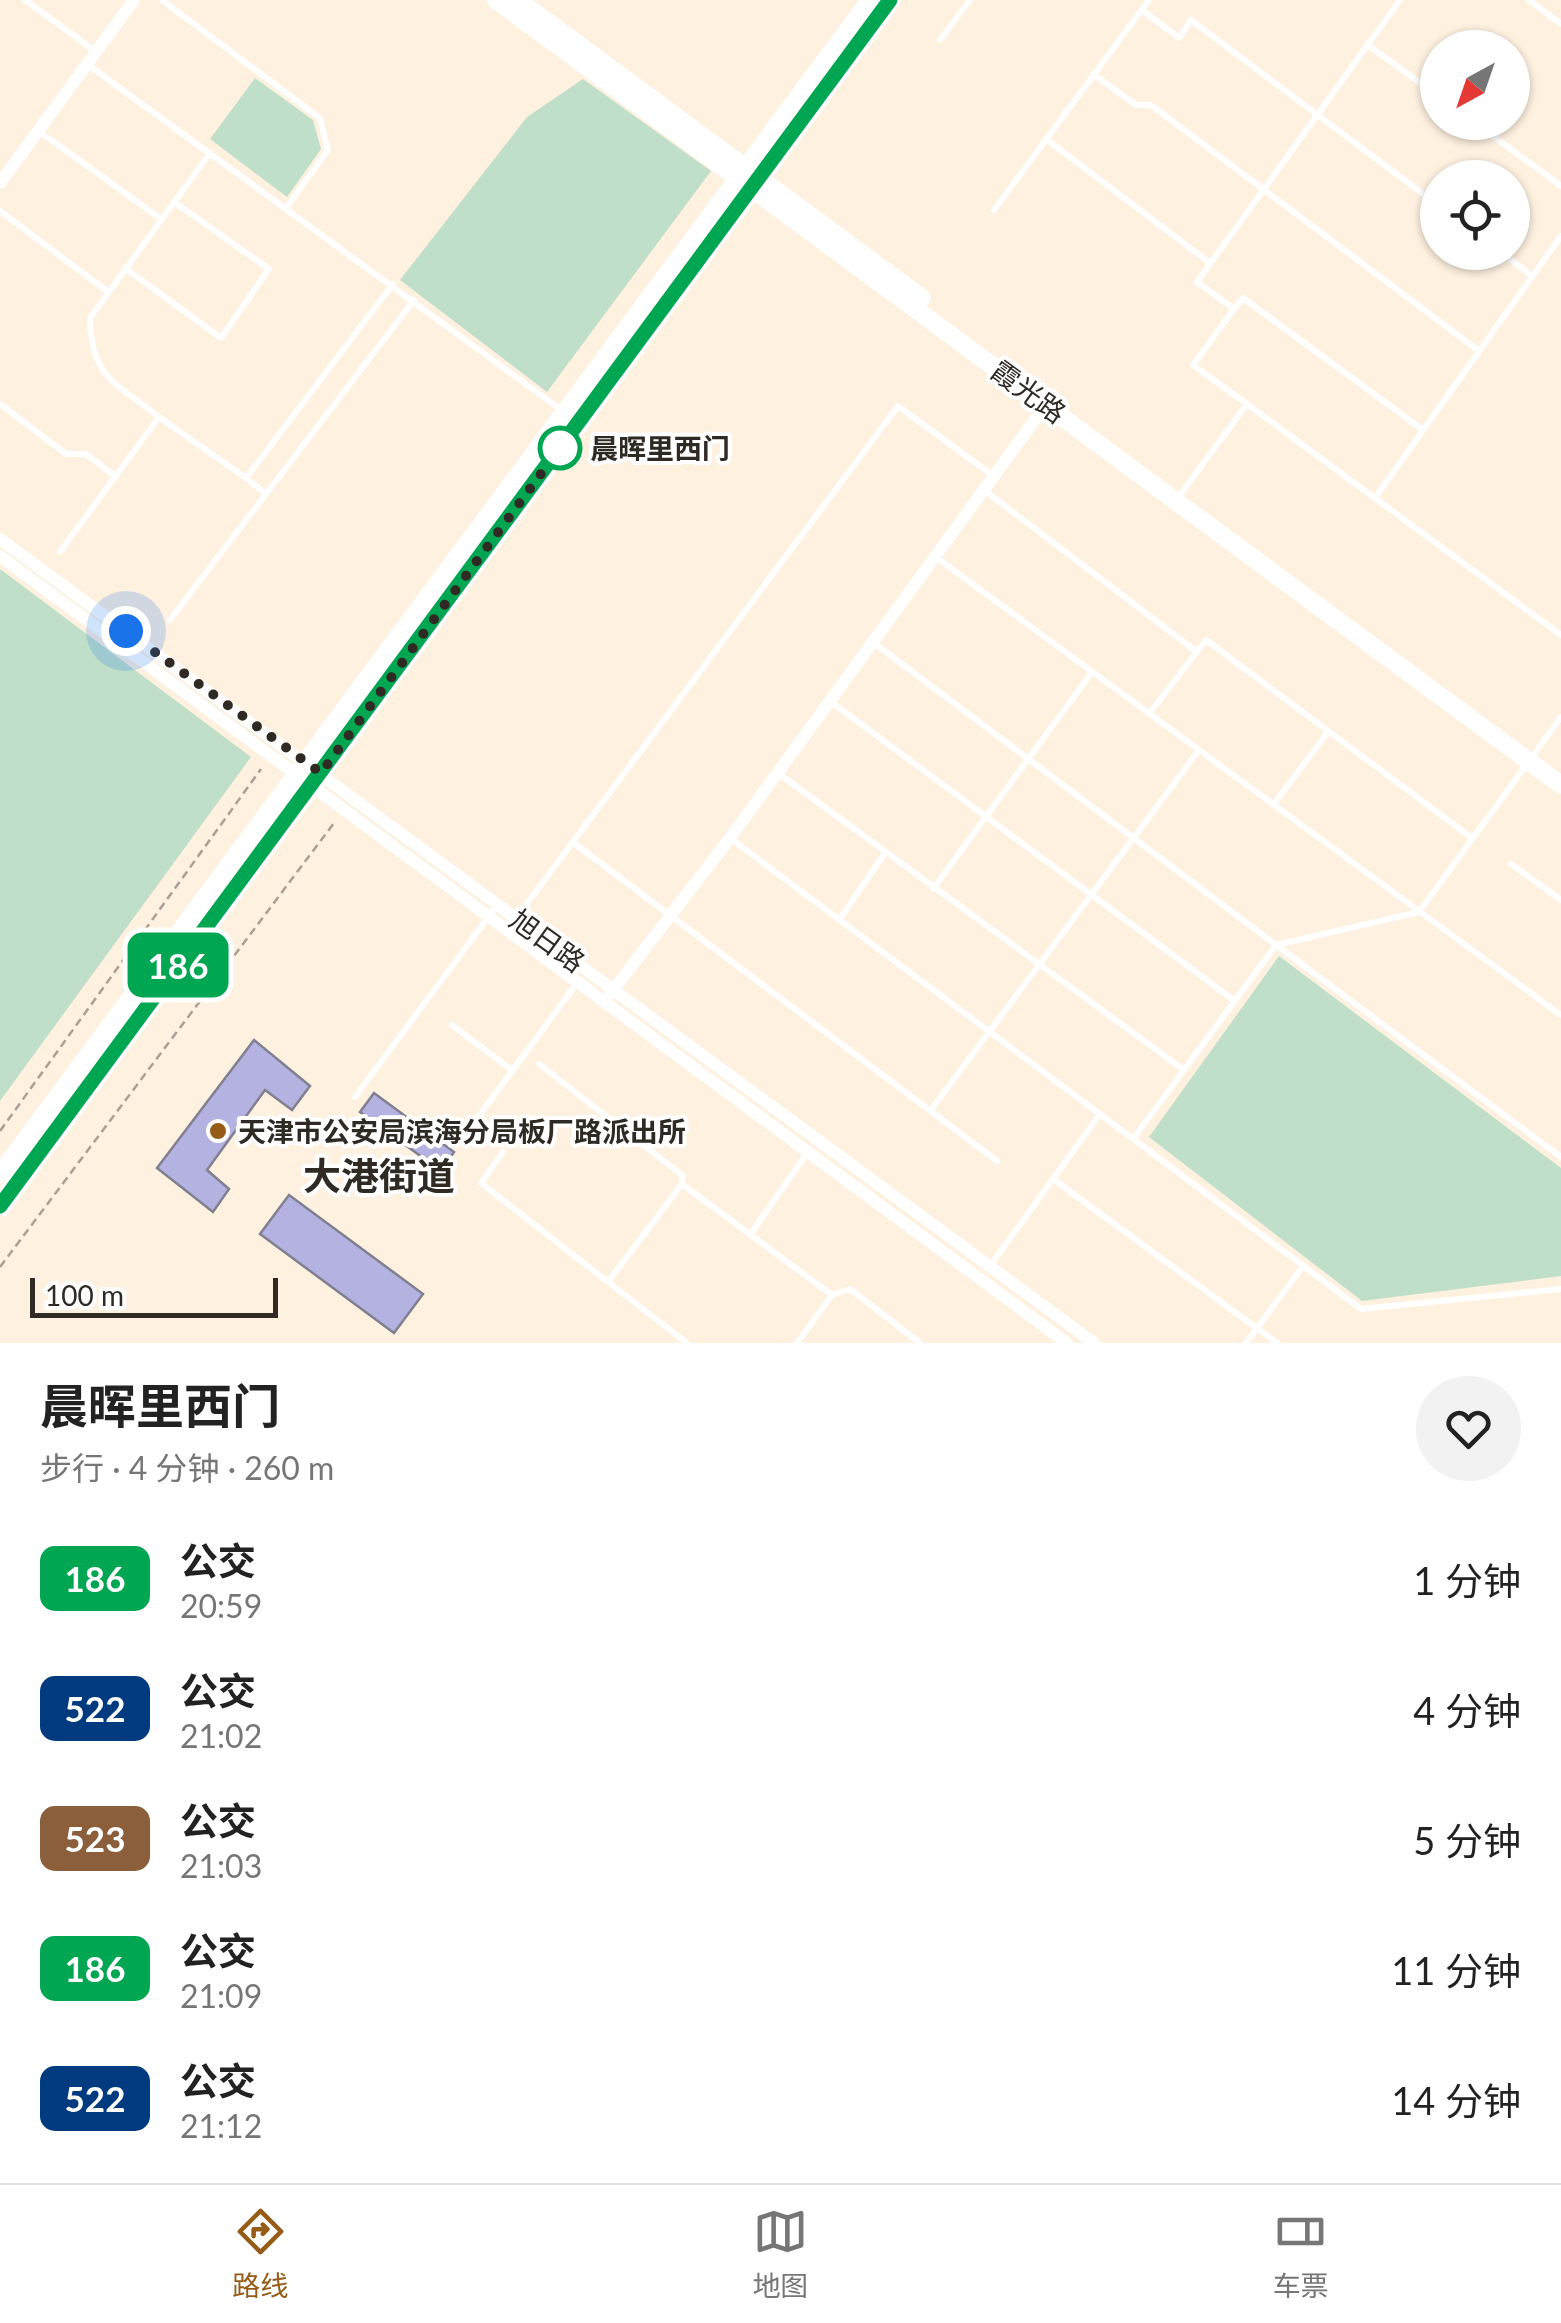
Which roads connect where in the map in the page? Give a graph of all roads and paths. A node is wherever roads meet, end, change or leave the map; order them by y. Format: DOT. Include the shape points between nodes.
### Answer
graph roads {
  1 [pos="25,0"];
  2 [pos="134,0"];
  3 [pos="162,0"];
  4 [pos="496,0"];
  5 [pos="518,0"];
  6 [pos="870,0"];
  7 [pos="890,0"];
  8 [pos="970,0"];
  9 [pos="1149,0"];
  10 [pos="1400,0"];
  11 [pos="1528,0"];
  12 [pos="1142,10"];
  13 [pos="1561,24"];
  14 [pos="940,40"];
  15 [pos="1368,45"];
  16 [pos="96,52"];
  17 [pos="87,64"];
  18 [pos="1093,74"];
  19 [pos="1420,83"];
  20 [pos="1318,116"];
  21 [pos="38,130"];
  22 [pos="1046,139"];
  23 [pos="1498,140"];
  24 [pos="210,153"];
  25 [pos="749,178"];
  26 [pos="0,183"];
  27 [pos="1561,186"];
  28 [pos="1263,191"];
  29 [pos="1420,192"];
  30 [pos="174,202"];
  31 [pos="286,208"];
  32 [pos="994,210"];
  33 [pos="0,212"];
  34 [pos="161,219"];
  35 [pos="1561,236"];
  36 [pos="1210,263"];
  37 [pos="124,268"];
  38 [pos="1524,270"];
  39 [pos="1532,276"];
  40 [pos="393,284"];
  41 [pos="108,291"];
  42 [pos="414,300"];
  43 [pos="1234,309"];
  44 [pos="1479,351"];
  45 [pos="1049,399"];
  46 [pos="0,404"];
  47 [pos="1246,404"];
  48 [pos="564,413"];
  49 [pos="159,417"];
  50 [pos="1423,430"];
  51 [pos="116,476"];
  52 [pos="994,477"];
  53 [pos="246,478"];
  54 [pos="984,490"];
  55 [pos="266,494"];
  56 [pos="1180,496"];
  57 [pos="1375,498"];
  58 [pos="1,541"];
  59 [pos="60,552"];
  60 [pos="0,556"];
  61 [pos="936,557"];
  62 [pos="170,620"];
  63 [pos="1561,635"];
  64 [pos="873,642"];
  65 [pos="1197,652"];
  66 [pos="1092,672"];
  67 [pos="830,701"];
  68 [pos="1149,714"];
  69 [pos="1561,716"];
  70 [pos="1328,732"];
  71 [pos="1199,750"];
  72 [pos="1532,757"];
  73 [pos="1029,759"];
  74 [pos="261,769"];
  75 [pos="1561,772"];
  76 [pos="778,773"];
  77 [pos="310,774"];
  78 [pos="1561,785"];
  79 [pos="1273,805"];
  80 [pos="986,817"];
  81 [pos="334,823"];
  82 [pos="730,838"];
  83 [pos="1472,838"];
  84 [pos="1135,839"];
  85 [pos="574,843"];
  86 [pos="885,853"];
  87 [pos="1511,864"];
  88 [pos="933,889"];
  89 [pos="1092,895"];
  90 [pos="1561,900"];
  91 [pos="499,903"];
  92 [pos="1419,912"];
  93 [pos="489,915"];
  94 [pos="671,915"];
  95 [pos="840,920"];
  96 [pos="513,923"];
  97 [pos="1276,945"];
  98 [pos="1039,966"];
  99 [pos="583,975"];
  100 [pos="610,994"];
  101 [pos="1234,1001"];
  102 [pos="1561,1015"];
  103 [pos="452,1025"];
  104 [pos="990,1032"];
  105 [pos="540,1064"];
  106 [pos="1184,1070"];
  107 [pos="513,1071"];
  108 [pos="355,1097"];
  109 [pos="931,1110"];
  110 [pos="1100,1114"];
  111 [pos="0,1131"];
  112 [pos="1133,1139"];
  113 [pos="462,1140"];
  114 [pos="503,1152"];
  115 [pos="808,1152"];
  116 [pos="1561,1157"];
  117 [pos="997,1161"];
  118 [pos="0,1174"];
  119 [pos="1053,1179"];
  120 [pos="682,1184"];
  121 [pos="0,1206"];
  122 [pos="750,1235"];
  123 [pos="990,1266"];
  124 [pos="1302,1266"];
  125 [pos="0,1267"];
  126 [pos="981,1279"];
  127 [pos="608,1282"];
  128 [pos="1561,1289"];
  129 [pos="832,1295"];
  130 [pos="1257,1328"];
  131 [pos="687,1343"];
  132 [pos="797,1343"];
  133 [pos="920,1343"];
  134 [pos="1066,1343"];
  135 [pos="1094,1343"];
  136 [pos="1246,1343"];
  137 [pos="1276,1343"];
  1 -- 16 [label="lane"];
  2 -- 16 [label="street"];
  3 -- 31 [label="lane" via="320,118 328,150"];
  4 -- 25 [label="main road, 霞光路"];
  5 -- 25 [label="main road, 霞光路"];
  6 -- 25 [label="main road"];
  7 -- 25 [label="main road"];
  8 -- 14 [label="lane"];
  9 -- 12 [label="lane"];
  10 -- 15 [label="lane"];
  11 -- 13 [label="lane"];
  12 -- 18 [label="lane"];
  12 -- 20 [label="lane" via="1180,38 1192,20"];
  15 -- 19 [label="lane"];
  15 -- 20 [label="lane"];
  16 -- 17 [label="street"];
  17 -- 21 [label="street"];
  17 -- 24 [label="lane"];
  18 -- 22 [label="lane"];
  18 -- 28 [label="lane" via="1136,106 1151,105"];
  20 -- 28 [label="lane"];
  20 -- 29 [label="lane"];
  21 -- 26 [label="street"];
  21 -- 34 [label="lane"];
  22 -- 32 [label="lane"];
  22 -- 36 [label="lane"];
  23 -- 27 [label="lane"];
  24 -- 30 [label="lane"];
  24 -- 31 [label="lane"];
  25 -- 45 [label="main road, 霞光路"];
  25 -- 48 [label="main road"];
  25 -- 77 [label="main road"];
  28 -- 36 [label="lane"];
  28 -- 44 [label="lane"];
  30 -- 34 [label="lane"];
  30 -- 37 [label="lane" via="269,270 220,338"];
  31 -- 40 [label="lane"];
  33 -- 41 [label="lane"];
  34 -- 37 [label="lane"];
  35 -- 39 [label="lane"];
  36 -- 43 [label="lane" via="1197,282"];
  37 -- 41 [label="lane"];
  38 -- 39 [label="lane"];
  39 -- 44 [label="lane"];
  40 -- 42 [label="lane"];
  40 -- 53 [label="lane"];
  41 -- 49 [label="lane" via="90,318 90,350 102,372"];
  42 -- 48 [label="lane"];
  42 -- 55 [label="lane"];
  43 -- 47 [label="lane" via="1193,366"];
  43 -- 50 [label="lane" via="1243,298"];
  44 -- 50 [label="lane"];
  45 -- 52 [label="street"];
  45 -- 56 [label="main road, 霞光路"];
  46 -- 51 [label="lane" via="66,454 86,454"];
  47 -- 56 [label="lane"];
  47 -- 57 [label="lane"];
  48 -- 77 [label="main road"];
  49 -- 51 [label="lane"];
  49 -- 53 [label="lane"];
  50 -- 57 [label="lane"];
  51 -- 59 [label="lane"];
  52 -- 54 [label="street"];
  52 -- 85 [label="lane" via="898,406"];
  53 -- 55 [label="lane"];
  54 -- 61 [label="street"];
  54 -- 65 [label="lane"];
  55 -- 62 [label="lane"];
  56 -- 72 [label="main road, 霞光路"];
  57 -- 63 [label="lane"];
  58 -- 77 [label="street, 旭日路"];
  60 -- 77 [label="street, 旭日路"];
  61 -- 64 [label="street"];
  61 -- 66 [label="lane"];
  64 -- 67 [label="street"];
  64 -- 73 [label="lane"];
  65 -- 68 [label="lane"];
  65 -- 70 [label="lane" via="1206,640"];
  66 -- 68 [label="lane"];
  66 -- 73 [label="lane"];
  67 -- 76 [label="street"];
  67 -- 80 [label="lane"];
  68 -- 71 [label="lane"];
  69 -- 72 [label="lane"];
  70 -- 79 [label="lane"];
  70 -- 83 [label="lane"];
  71 -- 79 [label="lane"];
  71 -- 84 [label="lane"];
  72 -- 75 [label="main road, 霞光路"];
  72 -- 78 [label="main road, 霞光路"];
  72 -- 83 [label="lane"];
  73 -- 80 [label="lane"];
  73 -- 84 [label="lane"];
  74 -- 111 [label="path"];
  76 -- 82 [label="street"];
  76 -- 86 [label="lane"];
  77 -- 91 [label="street, 旭日路"];
  77 -- 93 [label="street, 旭日路"];
  77 -- 118 [label="main road"];
  77 -- 121 [label="main road"];
  79 -- 92 [label="lane"];
  80 -- 88 [label="lane"];
  80 -- 89 [label="lane"];
  81 -- 125 [label="path"];
  82 -- 94 [label="street"];
  82 -- 95 [label="lane"];
  83 -- 92 [label="lane"];
  84 -- 89 [label="lane"];
  84 -- 97 [label="lane"];
  85 -- 94 [label="lane"];
  85 -- 96 [label="lane"];
  86 -- 88 [label="lane"];
  86 -- 95 [label="lane"];
  87 -- 90 [label="lane"];
  88 -- 98 [label="lane"];
  89 -- 98 [label="lane"];
  89 -- 101 [label="lane"];
  91 -- 93 [label="lane"];
  91 -- 96 [label="street, 旭日路"];
  92 -- 97 [label="lane"];
  92 -- 102 [label="lane"];
  93 -- 96 [label="street, 旭日路"];
  93 -- 108 [label="lane"];
  94 -- 100 [label="street"];
  94 -- 109 [label="lane"];
  95 -- 104 [label="lane"];
  96 -- 99 [label="street, 旭日路"];
  97 -- 101 [label="lane"];
  97 -- 116 [label="lane"];
  98 -- 104 [label="lane"];
  98 -- 106 [label="lane"];
  99 -- 100 [label="street, 旭日路"];
  99 -- 107 [label="lane"];
  100 -- 115 [label="street, 旭日路"];
  100 -- 123 [label="street, 旭日路"];
  101 -- 106 [label="lane"];
  103 -- 107 [label="lane"];
  104 -- 109 [label="lane"];
  104 -- 110 [label="lane"];
  105 -- 120 [label="lane" via="682,1174"];
  106 -- 112 [label="lane"];
  107 -- 113 [label="lane"];
  109 -- 117 [label="lane"];
  110 -- 112 [label="lane"];
  110 -- 119 [label="lane"];
  112 -- 124 [label="lane"];
  114 -- 127 [label="lane" via="481,1183"];
  115 -- 122 [label="lane"];
  115 -- 126 [label="street, 旭日路"];
  119 -- 123 [label="lane"];
  119 -- 130 [label="lane"];
  120 -- 122 [label="lane"];
  120 -- 127 [label="lane"];
  122 -- 129 [label="lane"];
  123 -- 126 [label="lane"];
  123 -- 135 [label="street, 旭日路"];
  124 -- 128 [label="lane" via="1361,1309"];
  124 -- 130 [label="lane"];
  126 -- 134 [label="street, 旭日路"];
  127 -- 131 [label="lane"];
  129 -- 132 [label="lane"];
  129 -- 133 [label="lane" via="850,1289"];
  130 -- 136 [label="lane"];
  130 -- 137 [label="lane"];
}
